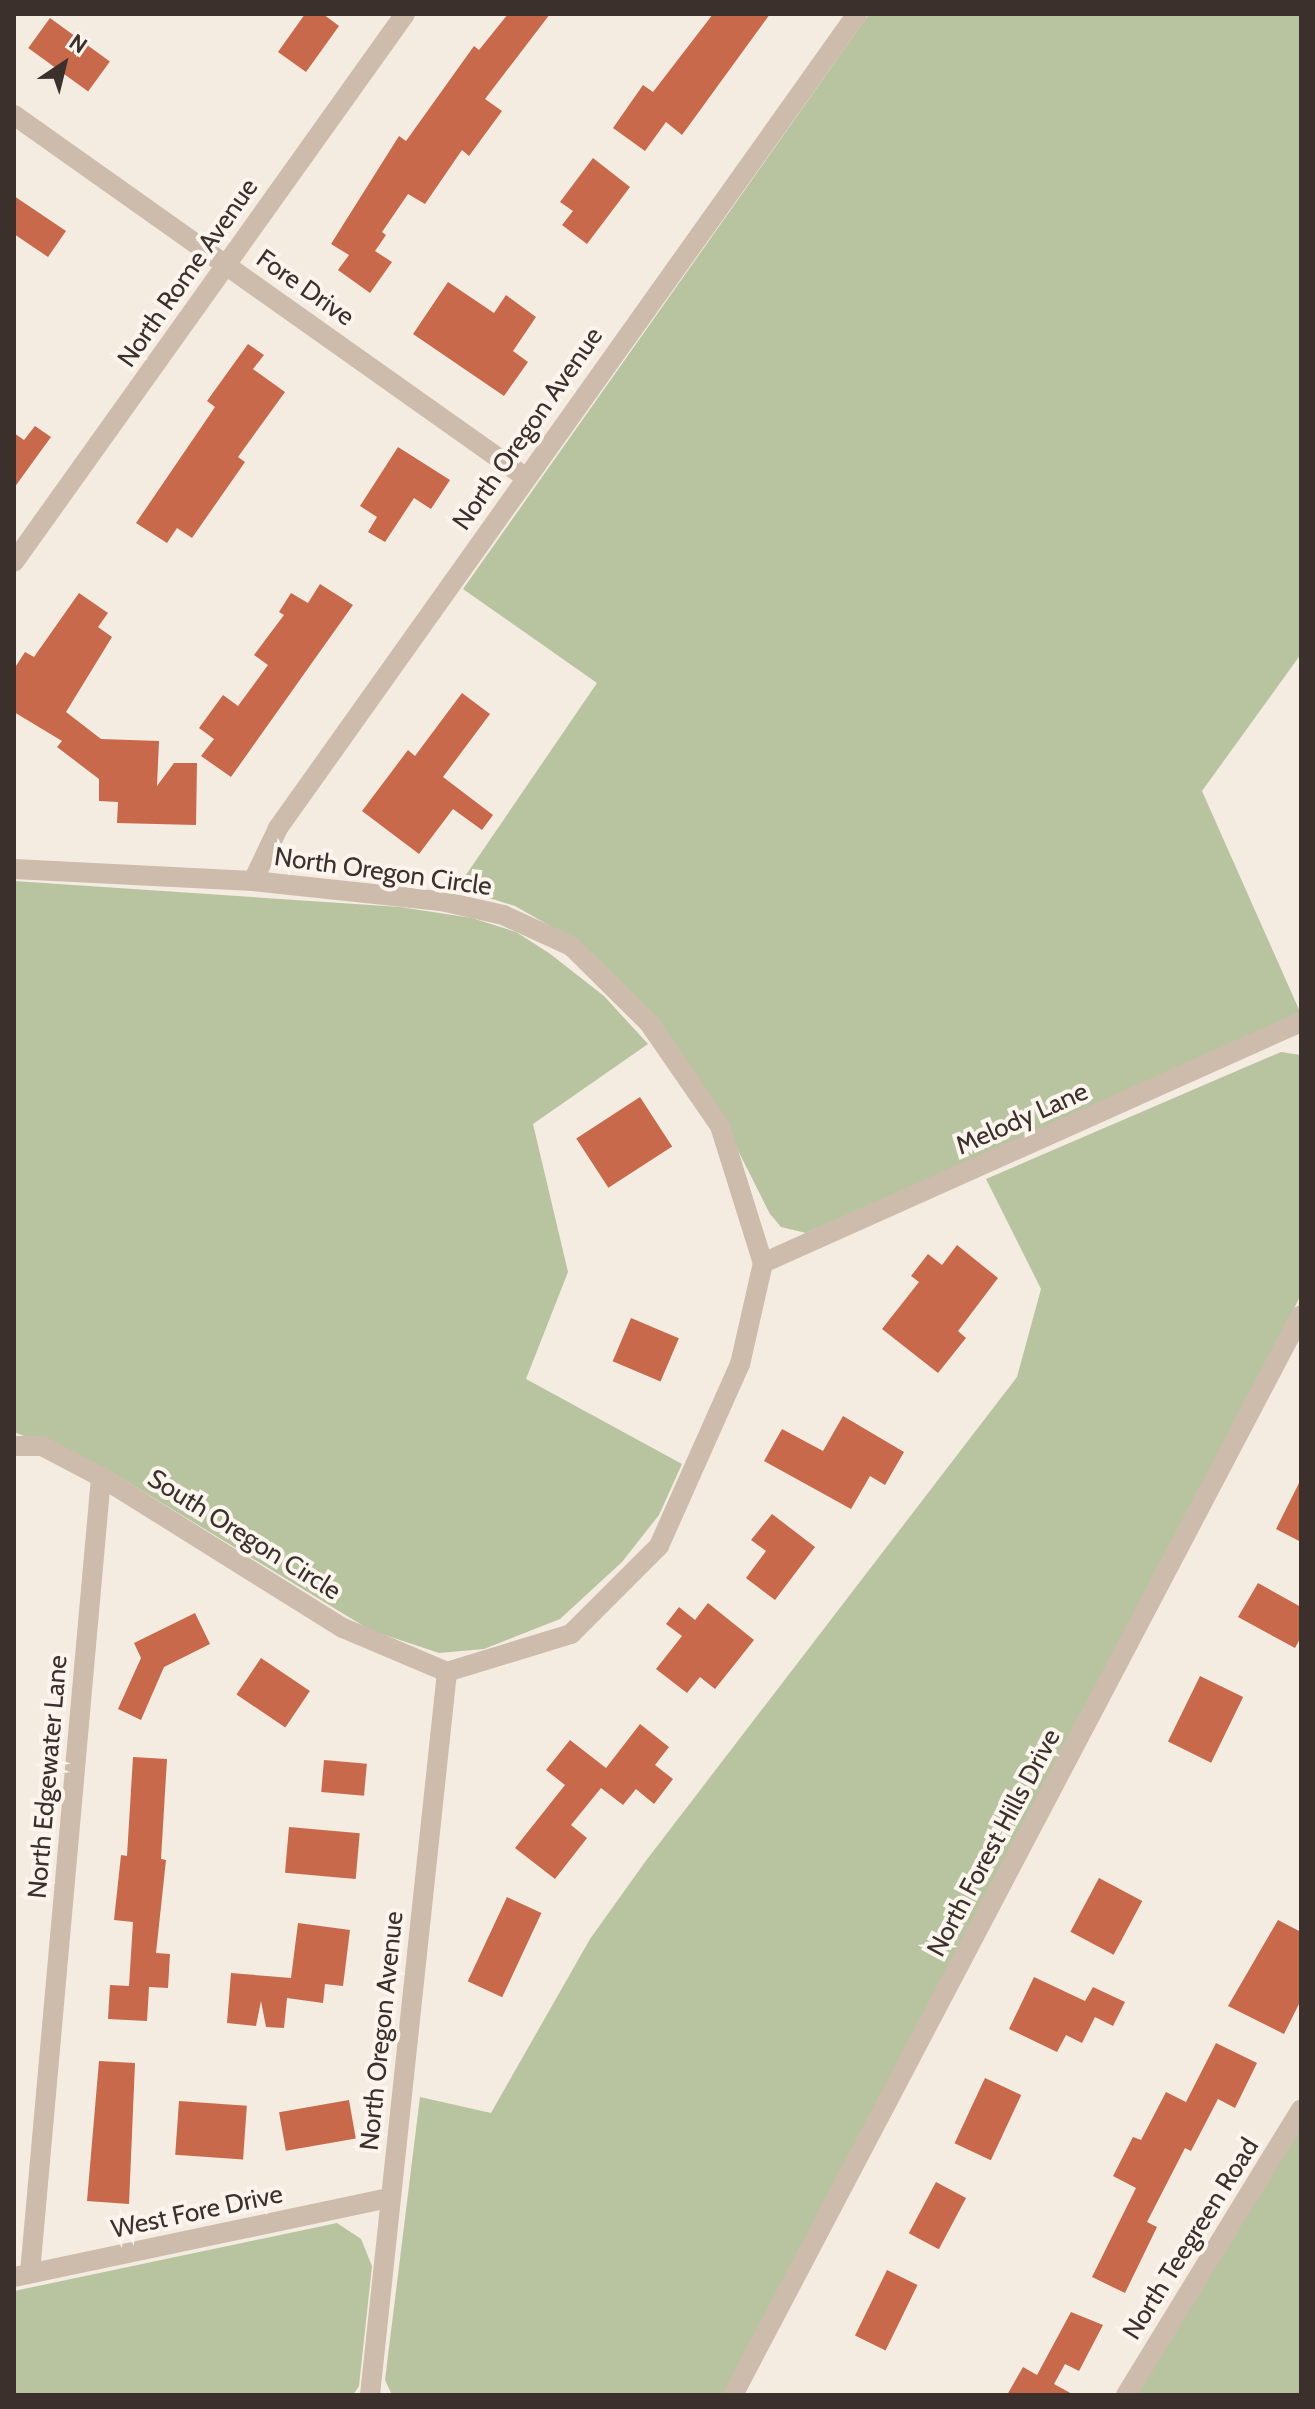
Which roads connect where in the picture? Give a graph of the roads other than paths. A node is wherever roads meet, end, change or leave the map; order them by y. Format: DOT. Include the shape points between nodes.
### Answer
graph roads {
  1 [pos="405,14"];
  2 [pos="857,14"];
  3 [pos="14,115"];
  4 [pos="225,264"];
  5 [pos="525,477"];
  6 [pos="17,553"];
  7 [pos="14,869"];
  8 [pos="253,881"];
  9 [pos="1301,1022"];
  10 [pos="763,1263"];
  11 [pos="1301,1315"];
  12 [pos="14,1446"];
  13 [pos="101,1477"];
  14 [pos="447,1672"];
  15 [pos="1301,2109"];
  16 [pos="390,2198"];
  17 [pos="22,2275"];
  18 [pos="370,2395"];
  19 [pos="733,2395"];
  20 [pos="1126,2395"];
  1 -- 4 [label="street, North Rome Avenue"];
  2 -- 5 [label="street, North Oregon Avenue"];
  3 -- 4 [label="street, Fore Drive"];
  4 -- 5 [label="street, Fore Drive"];
  4 -- 6 [label="street, North Rome Avenue"];
  5 -- 8 [label="street, North Oregon Avenue" via="278,828"];
  7 -- 8 [label="street, North Oregon Circle"];
  8 -- 10 [label="street, North Oregon Circle" via="441,901 503,915 571,946 649,1023 720,1126"];
  9 -- 10 [label="street, Melody Lane"];
  10 -- 14 [label="street" via="740,1364 659,1546 571,1634"];
  11 -- 19 [label="street, North Forest Hills Drive"];
  12 -- 13 [label="street, South Oregon Circle" via="42,1446"];
  13 -- 14 [label="street, South Oregon Circle" via="343,1628"];
  13 -- 17 [label="street, North Edgewater Lane"];
  14 -- 16 [label="street, North Oregon Avenue"];
  15 -- 20 [label="street, North Teegreen Road"];
  16 -- 17 [label="street, West Fore Drive"];
  16 -- 18 [label="street, North Oregon Avenue"];
}
